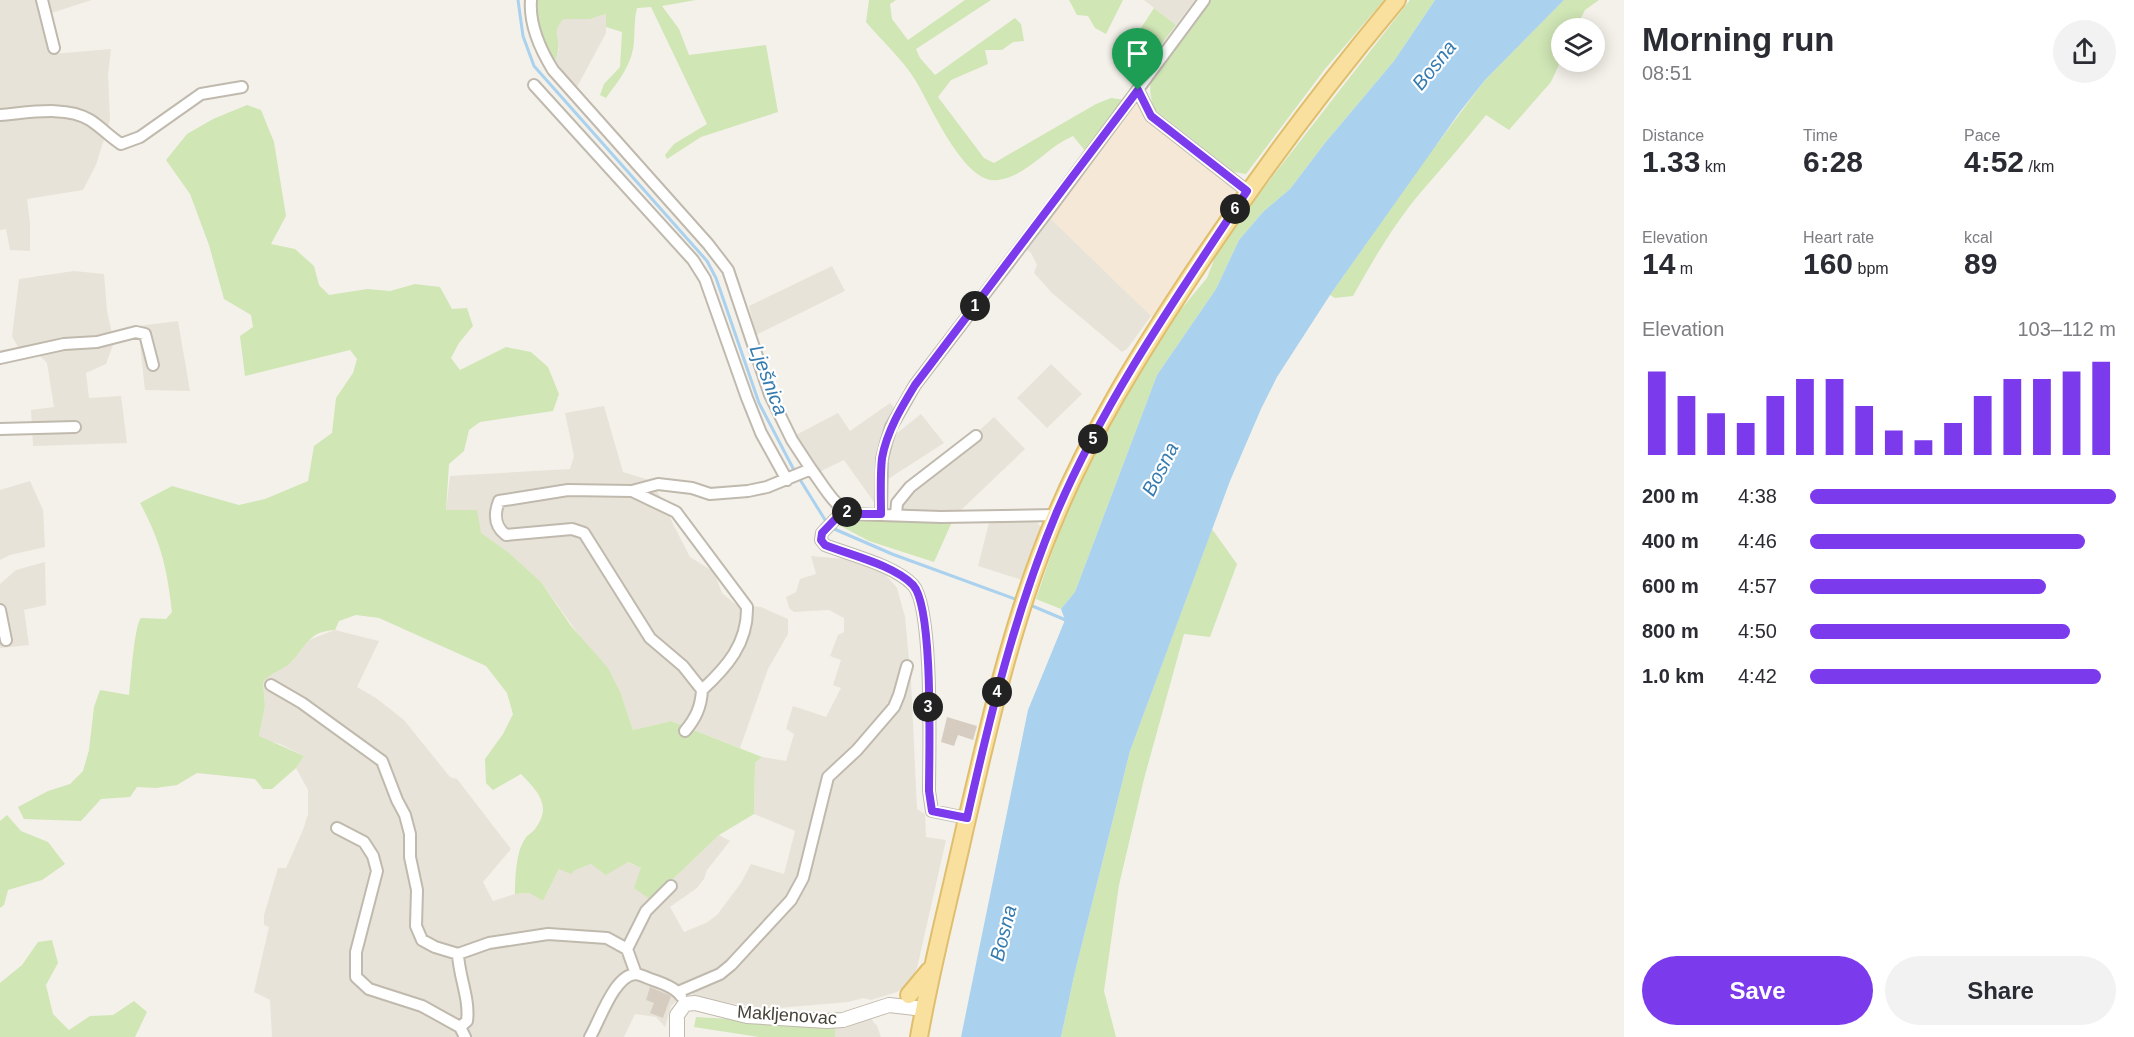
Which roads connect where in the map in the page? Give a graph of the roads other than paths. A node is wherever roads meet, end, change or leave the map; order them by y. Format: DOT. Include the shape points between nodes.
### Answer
graph roads {
  1 [pos="42,0"];
  2 [pos="531,0"];
  3 [pos="1204,0"];
  4 [pos="1397,0"];
  5 [pos="54,48"];
  6 [pos="534,85"];
  7 [pos="242,87"];
  8 [pos="1138,90"];
  9 [pos="0,116"];
  10 [pos="1247,191"];
  11 [pos="0,358"];
  12 [pos="153,365"];
  13 [pos="75,427"];
  14 [pos="0,429"];
  15 [pos="976,436"];
  16 [pos="807,470"];
  17 [pos="788,479"];
  18 [pos="632,491"];
  19 [pos="844,510"];
  20 [pos="881,514"];
  21 [pos="896,515"];
  22 [pos="1056,515"];
  23 [pos="0,610"];
  24 [pos="6,640"];
  25 [pos="907,666"];
  26 [pos="271,685"];
  27 [pos="702,690"];
  28 [pos="685,731"];
  29 [pos="967,818"];
  30 [pos="337,828"];
  31 [pos="671,886"];
  32 [pos="627,949"];
  33 [pos="458,954"];
  34 [pos="933,965"];
  35 [pos="636,974"];
  36 [pos="909,995"];
  37 [pos="682,998"];
  38 [pos="889,1005"];
  39 [pos="925,1007"];
  40 [pos="460,1027"];
  41 [pos="465,1037"];
  42 [pos="590,1037"];
  43 [pos="677,1037"];
  44 [pos="919,1037"];
  1 -- 5 [label="street"];
  2 -- 16 [label="street" via="533,27 541,52 553,70 728,270 770,395"];
  3 -- 8 [label="street"];
  4 -- 10 [label="main road"];
  6 -- 17 [label="street" via="693,260 705,279 761,434"];
  7 -- 9 [label="street" via="201,94 140,137 121,144 78,115 36,112"];
  8 -- 10 [label="street" via="1151,116"];
  8 -- 20 [label="street" via="915,385 886,443"];
  10 -- 22 [label="main road" via="1146,345"];
  11 -- 12 [label="street" via="136,332 145,334"];
  13 -- 14 [label="street"];
  15 -- 21 [label="street" via="910,487 897,503"];
  16 -- 17 [label="street"];
  16 -- 19 [label="street"];
  17 -- 18 [label="street" via="729,493 710,494 658,484"];
  18 -- 27 [label="street" via="676,512 747,607 742,643 722,672"];
  18 -- 27 [label="street" via="591,489 515,497 499,501 496,520 499,530 506,534 572,529 584,533 650,638 683,666"];
  19 -- 20 [label="street" via="851,514"];
  19 -- 29 [label="street" via="822,533 825,545 880,566 914,586 928,649 932,811"];
  20 -- 21 [label="street"];
  21 -- 22 [label="street"];
  22 -- 29 [label="main road" via="1000,680"];
  23 -- 24 [label="street"];
  25 -- 37 [label="street" via="894,706 828,777 803,878 791,900 731,965"];
  26 -- 33 [label="street" via="382,761 410,834 417,890 416,926 422,940"];
  27 -- 28 [label="street" via="696,717"];
  29 -- 34 [label="main road"];
  30 -- 40 [label="street" via="364,842 377,871 356,952 356,977 369,988 422,1006"];
  31 -- 32 [label="street" via="646,911"];
  32 -- 33 [label="street" via="607,938 548,934 489,943"];
  32 -- 35 [label="street"];
  33 -- 40 [label="street" via="468,1011 467,1021"];
  34 -- 36 [label="main road"];
  34 -- 39 [label="main road"];
  35 -- 37 [label="street" via="657,981"];
  35 -- 42 [label="street" via="615,987"];
  36 -- 38 [label="street"];
  36 -- 39 [label="street" via="919,997"];
  37 -- 38 [label="street, Makljenovac" via="747,1016 827,1021 843,1020"];
  37 -- 43 [label="street"];
  38 -- 39 [label="street, Makljenovac"];
  39 -- 44 [label="main road"];
  40 -- 41 [label="street"];
}
